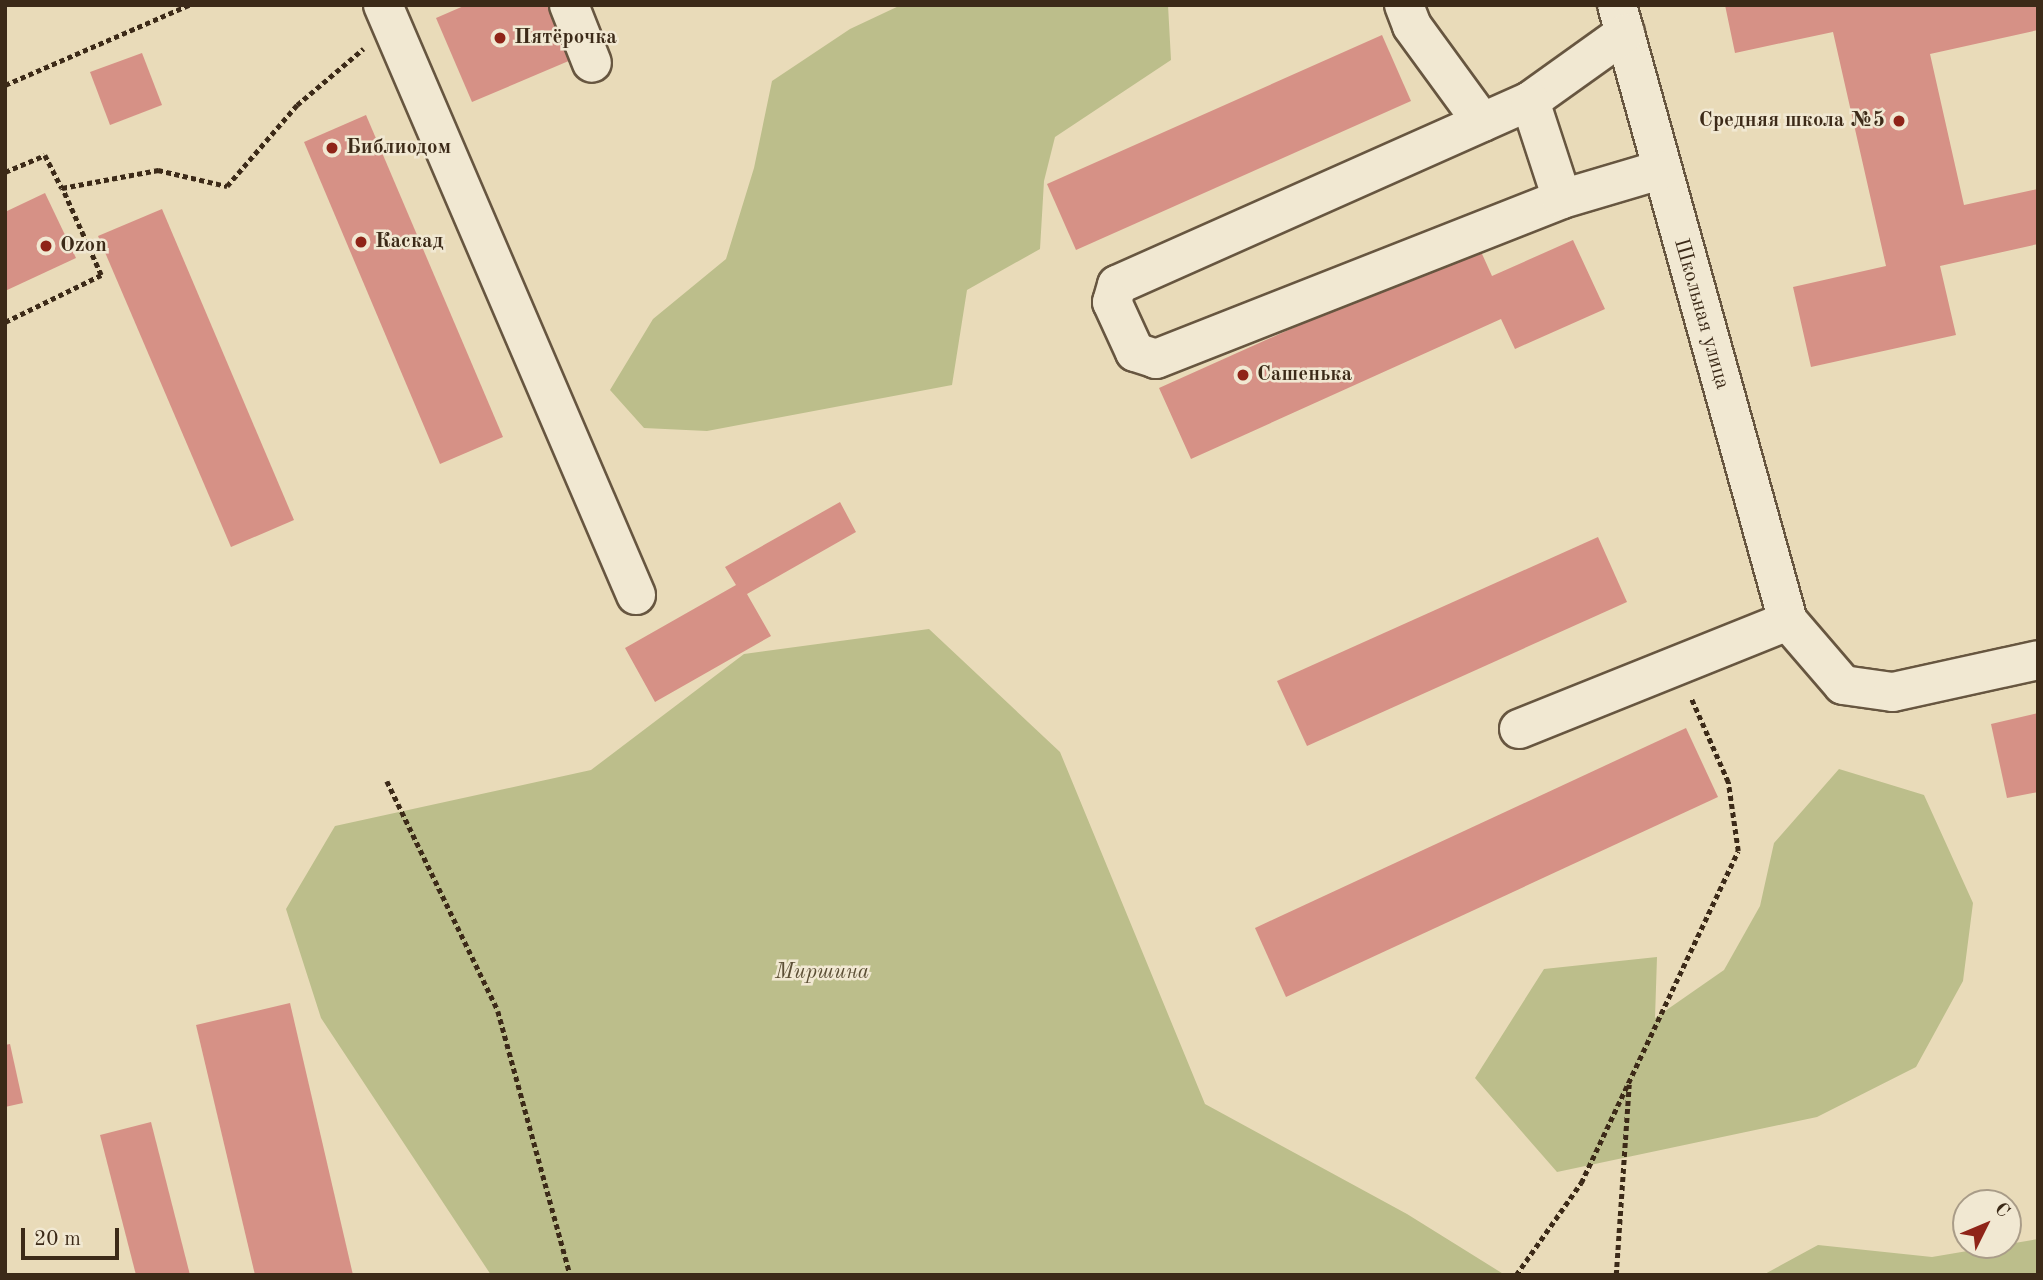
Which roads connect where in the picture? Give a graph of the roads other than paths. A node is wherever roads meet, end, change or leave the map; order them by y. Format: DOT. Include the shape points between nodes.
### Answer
graph roads {
  1 [pos="569,5"];
  2 [pos="1404,5"];
  3 [pos="387,15"];
  4 [pos="1621,19"];
  5 [pos="592,64"];
  6 [pos="1530,101"];
  7 [pos="1482,122"];
  8 [pos="1660,170"];
  9 [pos="1562,199"];
  10 [pos="636,595"];
  11 [pos="1788,621"];
  12 [pos="2038,660"];
  13 [pos="1519,729"];
  1 -- 5 [label="street"];
  2 -- 7 [label="street" via="1412,26"];
  3 -- 10 [label="street"];
  4 -- 6 [label="street"];
  4 -- 8 [label="street, Школьная улица"];
  6 -- 7 [label="street"];
  6 -- 9 [label="street"];
  7 -- 9 [label="street" via="1117,285 1112,302 1135,352 1156,359"];
  8 -- 9 [label="street"];
  8 -- 11 [label="street, Школьная улица"];
  11 -- 12 [label="street" via="1843,685 1893,692"];
  11 -- 13 [label="street"];
}
